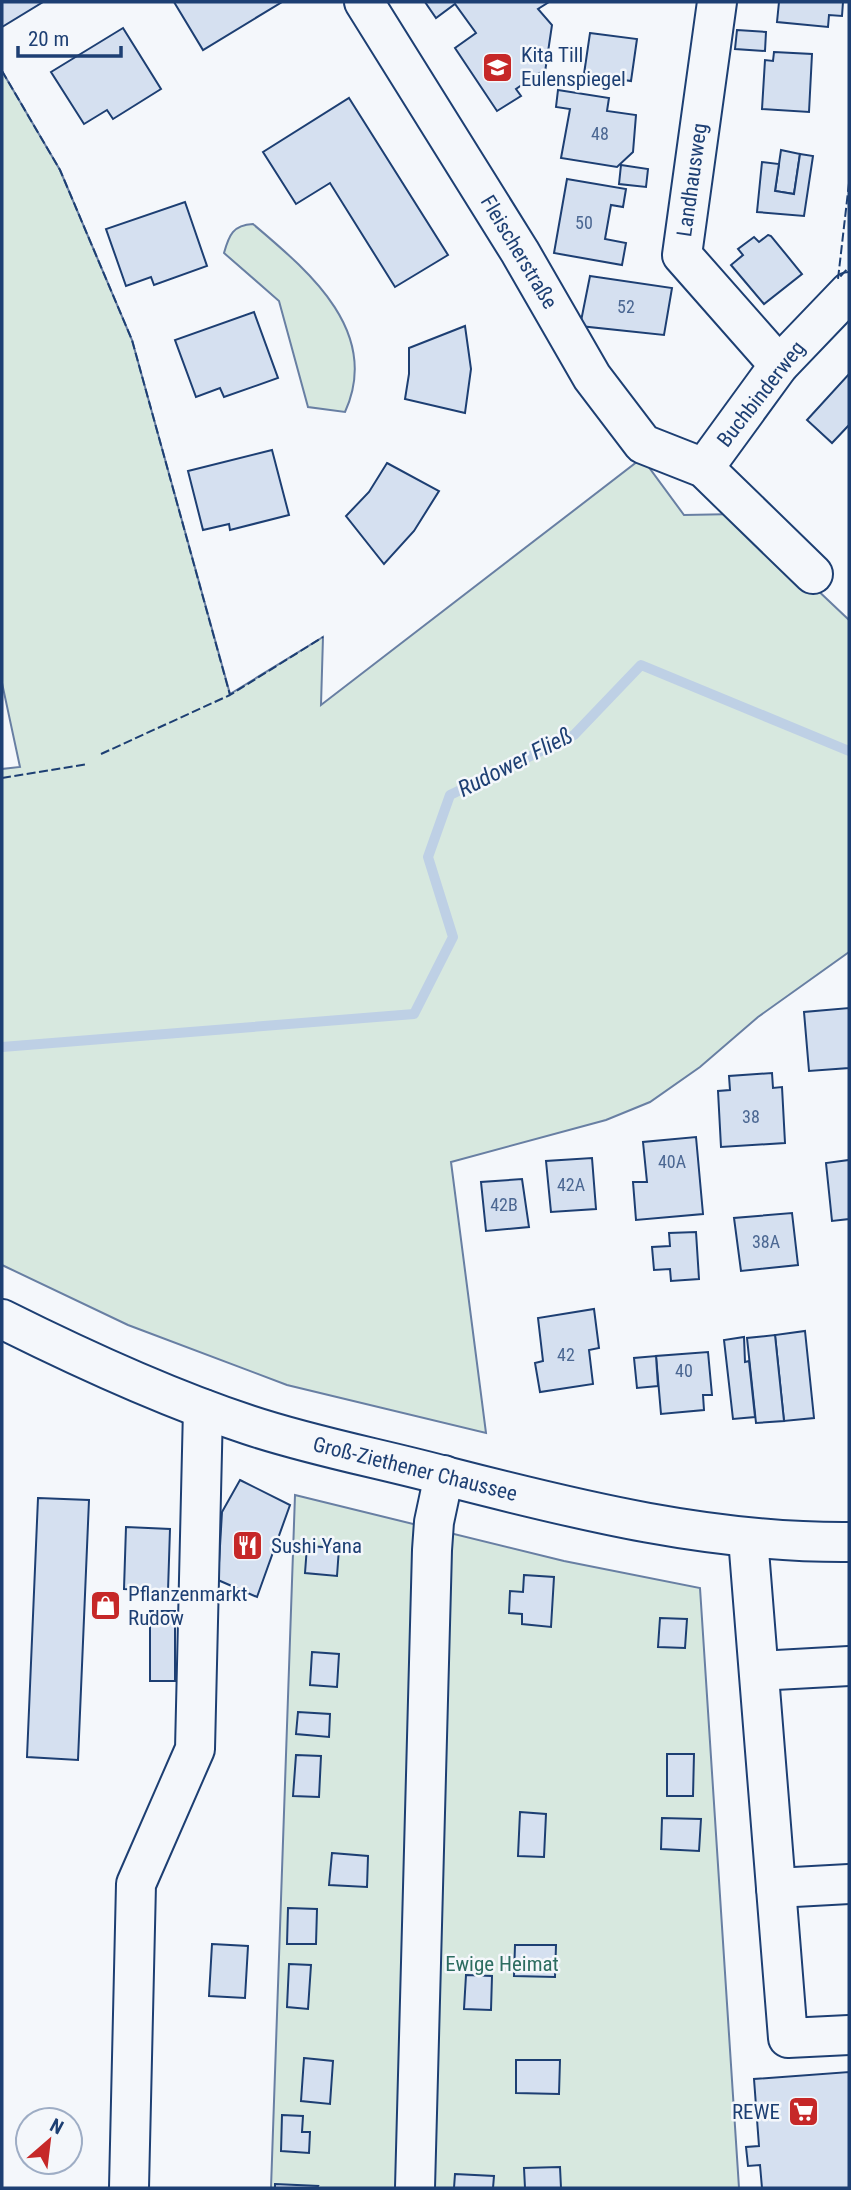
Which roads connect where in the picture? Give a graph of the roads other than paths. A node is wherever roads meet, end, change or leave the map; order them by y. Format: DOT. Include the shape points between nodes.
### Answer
graph roads {
  1 [pos="364,2"];
  2 [pos="717,2"];
  3 [pos="849,292"];
  4 [pos="779,365"];
  5 [pos="704,468"];
  6 [pos="813,574"];
  7 [pos="5,1330"];
  8 [pos="203,1409"];
  9 [pos="444,1475"];
  10 [pos="748,1538"];
  11 [pos="849,1542"];
  12 [pos="849,1666"];
  13 [pos="759,1671"];
  14 [pos="849,1884"];
  15 [pos="776,1888"];
  16 [pos="849,2035"];
  17 [pos="130,2188"];
  18 [pos="415,2188"];
  1 -- 5 [label="street, Fleischerstraße" via="592,377 643,444"];
  2 -- 4 [label="street, Landhausweg" via="682,255"];
  3 -- 4 [label="street, Buchbinderweg"];
  4 -- 5 [label="street, Buchbinderweg"];
  5 -- 6 [label="street"];
  7 -- 8 [label="street, Groß-Ziethener Chaussee"];
  8 -- 9 [label="street, Groß-Ziethener Chaussee" via="309,1443"];
  8 -- 17 [label="street" via="195,1749 136,1884"];
  9 -- 10 [label="street, Groß-Ziethener Chaussee" via="611,1517"];
  9 -- 18 [label="street" via="432,1550"];
  10 -- 11 [label="street, Groß-Ziethener Chaussee"];
  10 -- 13 [label="street"];
  12 -- 13 [label="street"];
  13 -- 15 [label="street"];
  14 -- 15 [label="street"];
  15 -- 16 [label="street" via="788,2038"];
}
